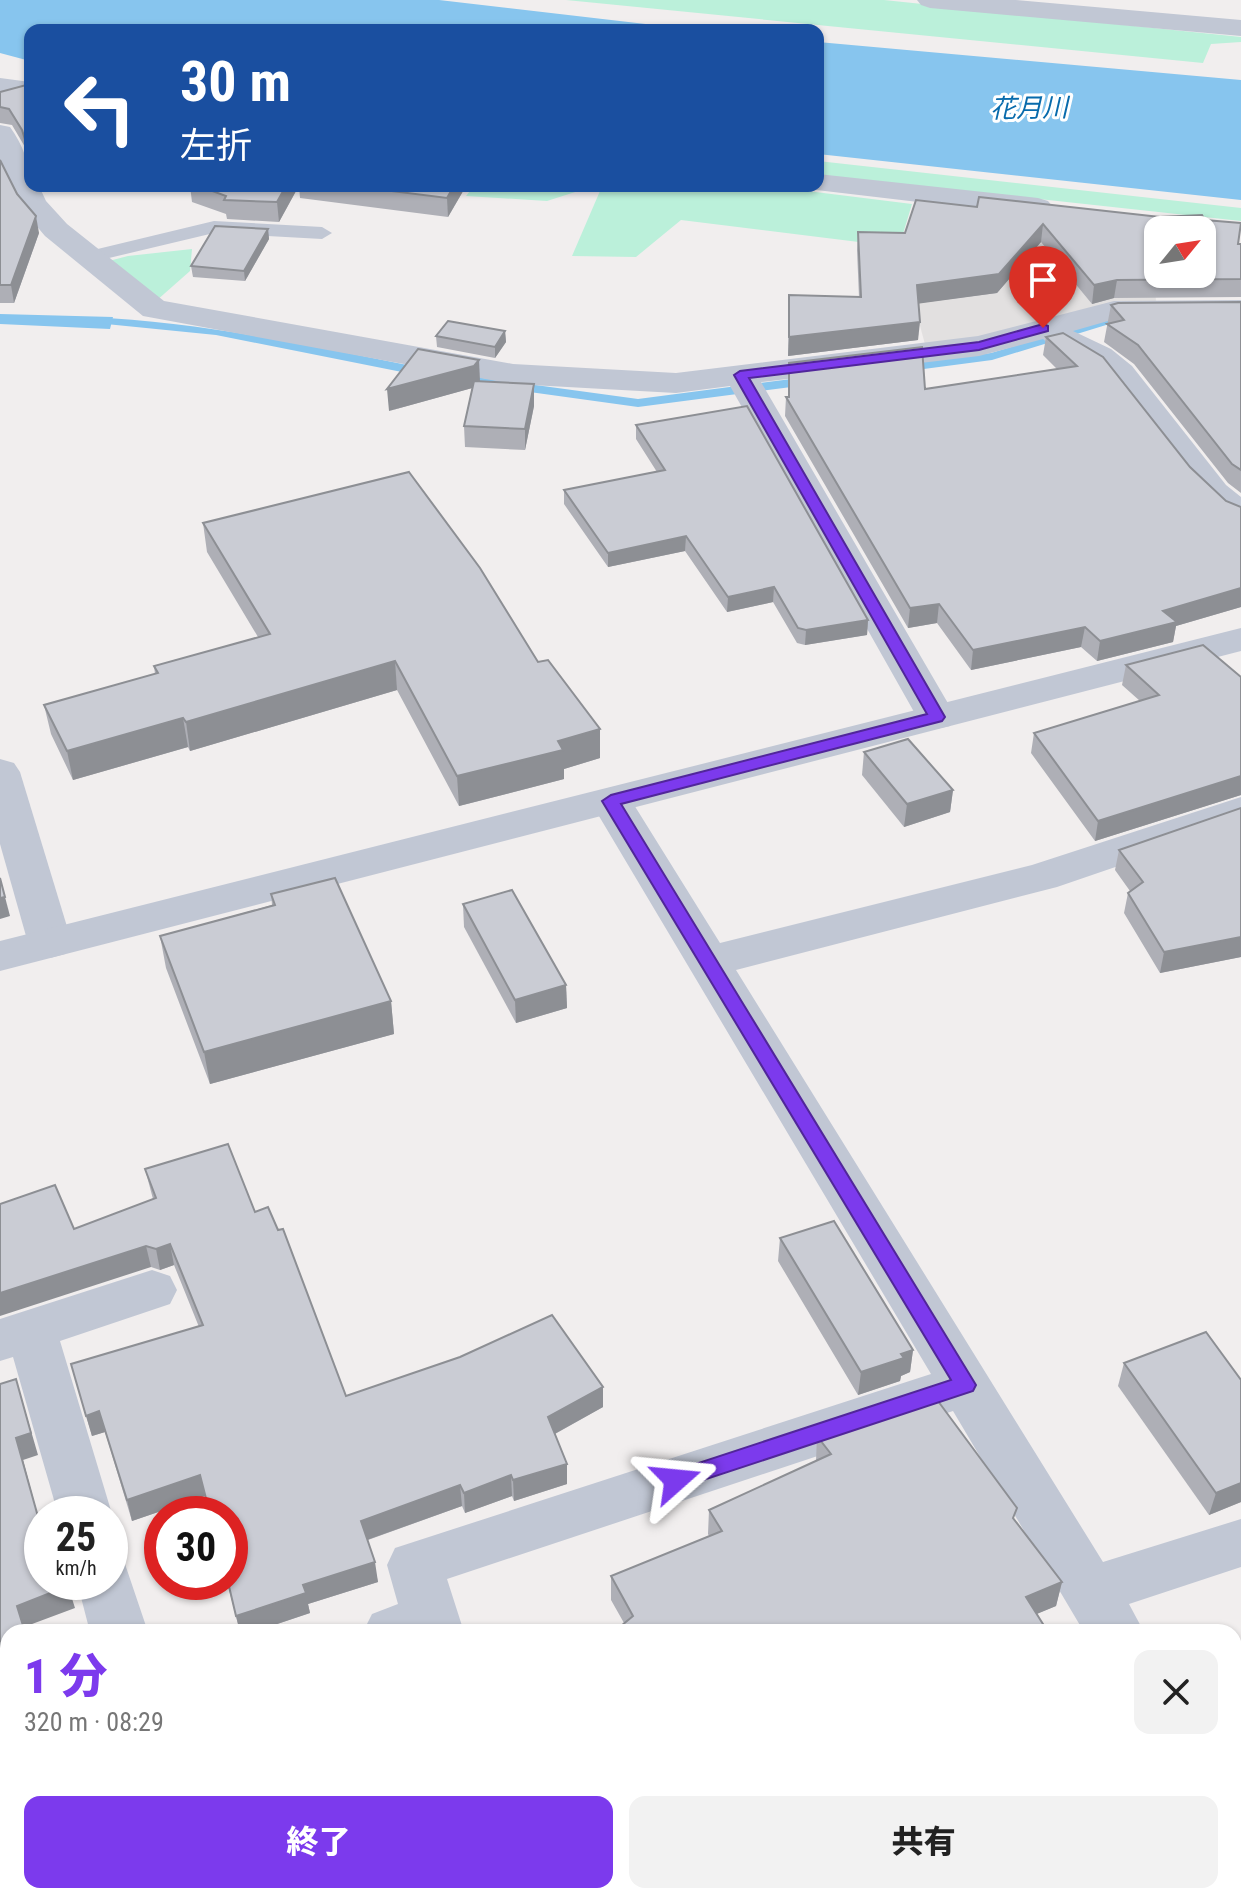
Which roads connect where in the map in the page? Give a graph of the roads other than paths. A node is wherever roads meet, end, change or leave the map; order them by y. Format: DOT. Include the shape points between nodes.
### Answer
graph roads {
  1 [pos="930,0"];
  2 [pos="1033,6"];
  3 [pos="1241,28"];
  4 [pos="0,86"];
  5 [pos="24,89"];
  6 [pos="0,133"];
  7 [pos="824,184"];
  8 [pos="24,185"];
  9 [pos="27,192"];
  10 [pos="1069,211"];
  11 [pos="322,233"];
  12 [pos="88,257"];
  13 [pos="1241,309"];
  14 [pos="1043,328"];
  15 [pos="746,383"];
  16 [pos="1241,515"];
  17 [pos="1241,639"];
  18 [pos="936,717"];
  19 [pos="0,772"];
  20 [pos="611,801"];
  21 [pos="1241,810"];
  22 [pos="50,943"];
  23 [pos="0,956"];
  24 [pos="709,961"];
  25 [pos="152,1290"];
  26 [pos="16,1334"];
  27 [pos="965,1385"];
  28 [pos="78,1496"];
  29 [pos="1241,1543"];
  30 [pos="110,1600"];
  31 [pos="1102,1611"];
  32 [pos="117,1624"];
  33 [pos="419,1624"];
  1 -- 2 [label="street"];
  2 -- 3 [label="street"];
  4 -- 5 [label="street"];
  6 -- 8 [label="street"];
  7 -- 10 [label="street"];
  9 -- 12 [label="street" via="56,230"];
  11 -- 12 [label="lane" via="214,227"];
  12 -- 15 [label="street" via="154,309 513,374"];
  13 -- 14 [label="street" via="1114,310"];
  14 -- 15 [label="street" via="979,346"];
  14 -- 16 [label="street" via="1100,356 1120,373 1214,492"];
  15 -- 18 [label="street"];
  17 -- 18 [label="street"];
  18 -- 20 [label="street"];
  19 -- 22 [label="street"];
  20 -- 22 [label="street"];
  20 -- 24 [label="street"];
  21 -- 24 [label="street" via="1042,877"];
  22 -- 23 [label="street"];
  24 -- 27 [label="street"];
  25 -- 26 [label="street"];
  26 -- 28 [label="street"];
  27 -- 31 [label="street"];
  27 -- 33 [label="street" via="415,1565"];
  29 -- 31 [label="street"];
  30 -- 32 [label="street"];
}
